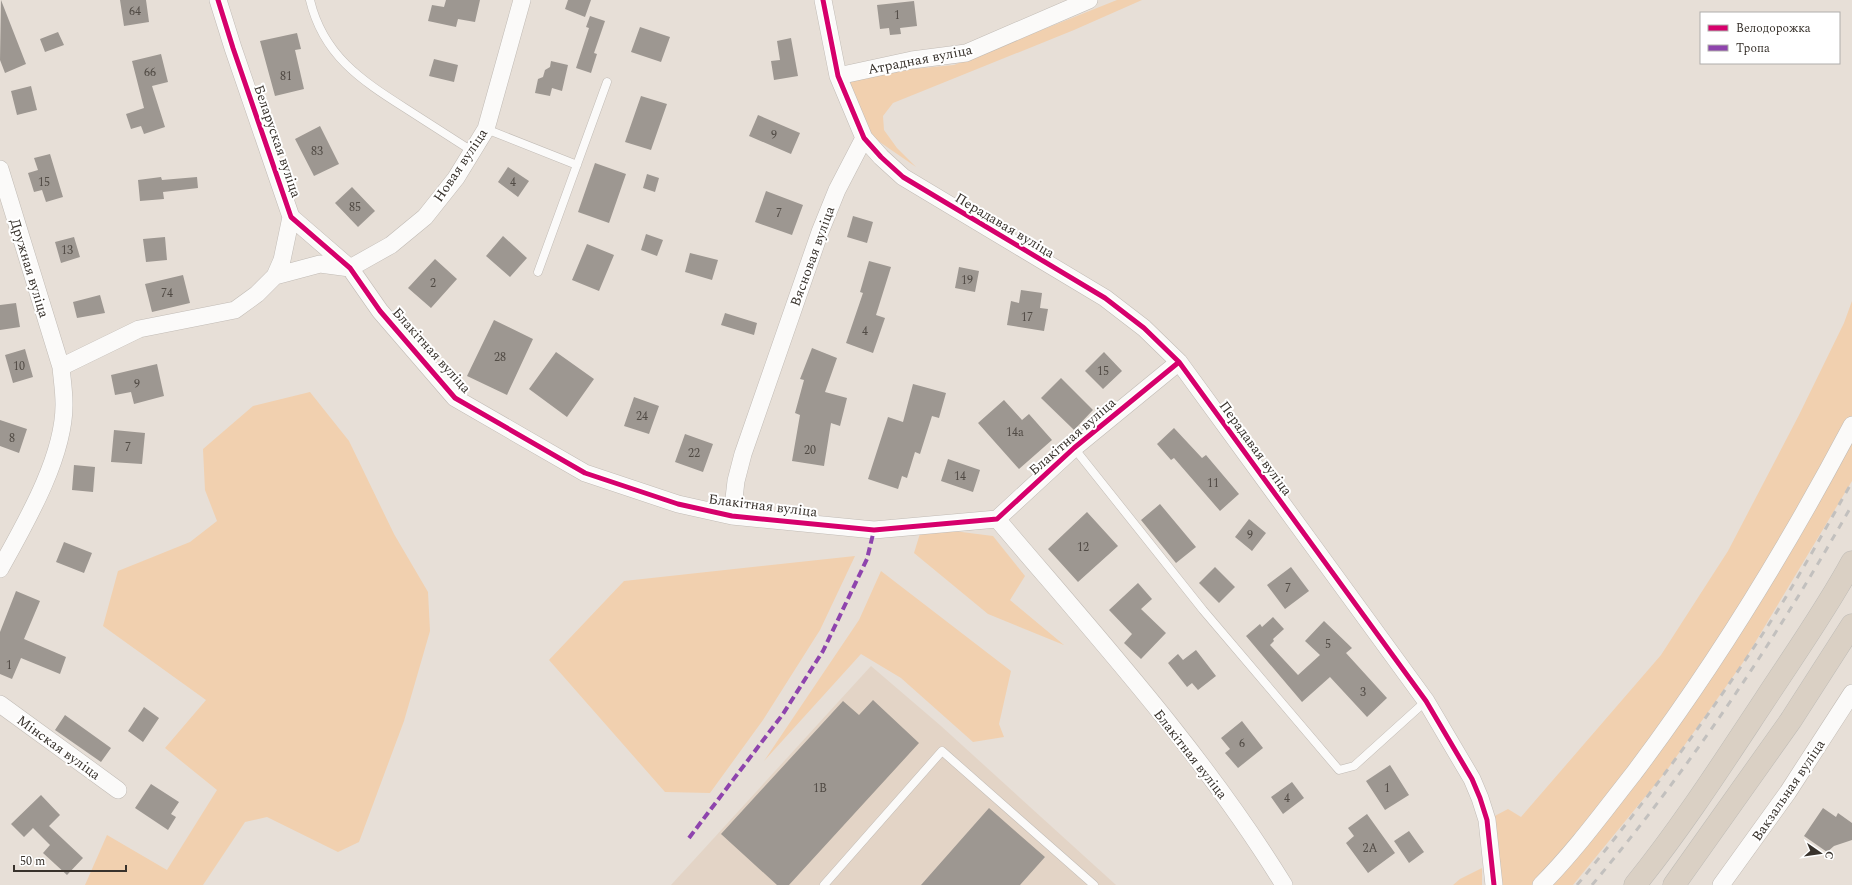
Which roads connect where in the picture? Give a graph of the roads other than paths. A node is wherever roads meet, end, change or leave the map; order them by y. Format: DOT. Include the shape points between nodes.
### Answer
graph roads {
  1 [pos="218,0"];
  2 [pos="310,0"];
  3 [pos="522,0"];
  4 [pos="823,0"];
  5 [pos="1089,0"];
  6 [pos="838,76"];
  7 [pos="607,82"];
  8 [pos="486,129"];
  9 [pos="864,138"];
  10 [pos="472,151"];
  11 [pos="577,165"];
  12 [pos="0,169"];
  13 [pos="291,216"];
  14 [pos="350,268"];
  15 [pos="538,272"];
  16 [pos="275,276"];
  17 [pos="1179,362"];
  18 [pos="61,367"];
  19 [pos="1852,425"];
  20 [pos="1074,448"];
  21 [pos="732,516"];
  22 [pos="997,519"];
  23 [pos="1852,562"];
  24 [pos="0,569"];
  25 [pos="1852,625"];
  26 [pos="1852,695"];
  27 [pos="1426,701"];
  28 [pos="0,704"];
  29 [pos="118,790"];
  30 [pos="824,885"];
  31 [pos="1094,885"];
  32 [pos="1284,885"];
  33 [pos="1494,885"];
  34 [pos="1541,885"];
  35 [pos="1635,885"];
  36 [pos="1674,885"];
  37 [pos="1721,885"];
  1 -- 13 [label="street, Беларуская вуліца"];
  2 -- 10 [label="lane" via="327,42 346,66 366,83"];
  3 -- 8 [label="street, Новая вуліца"];
  4 -- 6 [label="street"];
  5 -- 6 [label="street, Атрадная вуліца" via="966,53 912,60"];
  6 -- 9 [label="street"];
  7 -- 11 [label="lane"];
  8 -- 10 [label="street, Новая вуліца"];
  8 -- 11 [label="lane"];
  9 -- 17 [label="street, Перадавая вуліца" via="904,177 1105,298 1144,328"];
  9 -- 21 [label="street, Вясновая вуліца" via="837,190 798,293 743,454 736,481"];
  10 -- 14 [label="street, Новая вуліца" via="456,178 424,217 392,245"];
  11 -- 15 [label="lane"];
  12 -- 18 [label="street, Дружная вуліца"];
  13 -- 14 [label="street, Беларуская вуліца"];
  13 -- 16 [label="street" via="282,260"];
  14 -- 16 [label="street" via="320,264"];
  14 -- 21 [label="street, Блакітная вуліца" via="380,311 455,398 585,473 678,504"];
  16 -- 18 [label="street" via="234,310 140,329"];
  17 -- 20 [label="street, Блакітная вуліца"];
  17 -- 27 [label="street, Перадавая вуліца"];
  18 -- 24 [label="street, Дружная вуліца" via="64,404 60,433 49,471 34,507"];
  19 -- 34 [label="street" via="1769,571 1709,667 1661,737 1604,812 1557,870"];
  20 -- 22 [label="street, Блакітная вуліца"];
  20 -- 27 [label="lane" via="1203,610 1339,770 1354,766"];
  21 -- 22 [label="street, Блакітная вуліца" via="874,530"];
  22 -- 32 [label="street, Блакітная вуліца" via="1141,689 1243,821"];
  23 -- 35 [label="highway" via="1728,756"];
  25 -- 36 [label="highway" via="1791,720"];
  26 -- 37 [label="street, Вакзальная вуліца" via="1788,792"];
  27 -- 33 [label="street, Перадавая вуліца" via="1472,779 1480,798 1487,820"];
  28 -- 29 [label="street, Мінская вуліца"];
  30 -- 31 [label="lane" via="942,751"];
}
